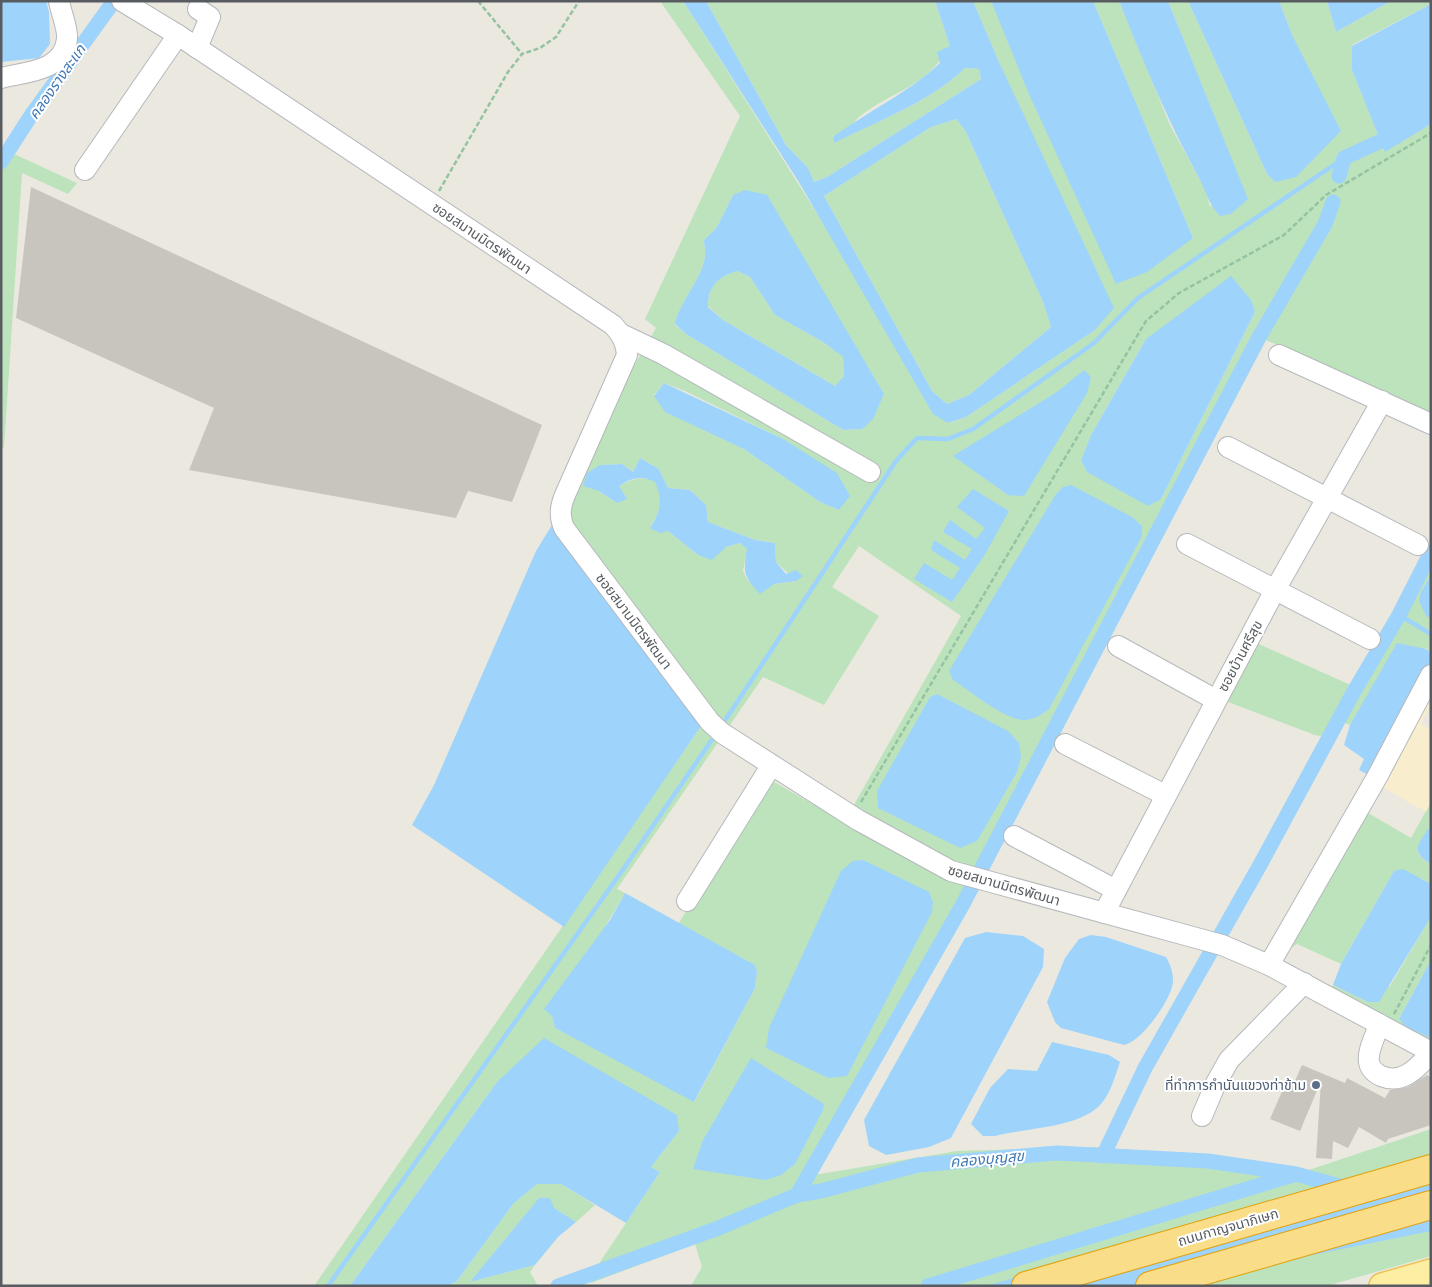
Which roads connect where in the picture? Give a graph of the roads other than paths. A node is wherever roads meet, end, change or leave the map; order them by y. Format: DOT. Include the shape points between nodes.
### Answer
graph roads {
  1 [pos="59,1"];
  2 [pos="128,5"];
  3 [pos="198,9"];
  4 [pos="178,35"];
  5 [pos="197,48"];
  6 [pos="1,78"];
  7 [pos="85,170"];
  8 [pos="621,334"];
  9 [pos="1278,355"];
  10 [pos="1382,401"];
  11 [pos="1431,424"];
  12 [pos="1228,447"];
  13 [pos="870,472"];
  14 [pos="1328,500"];
  15 [pos="1187,544"];
  16 [pos="1418,545"];
  17 [pos="1275,590"];
  18 [pos="1370,638"];
  19 [pos="1118,646"];
  20 [pos="1431,675"];
  21 [pos="1216,700"];
  22 [pos="1065,744"];
  23 [pos="771,766"];
  24 [pos="1166,795"];
  25 [pos="1014,836"];
  26 [pos="1116,890"];
  27 [pos="687,901"];
  28 [pos="1104,913"];
  29 [pos="1269,965"];
  30 [pos="1304,983"];
  31 [pos="1383,1026"];
  32 [pos="1431,1053"];
  33 [pos="1202,1116"];
  34 [pos="1431,1169"];
  35 [pos="1431,1204"];
  36 [pos="1431,1272"];
  37 [pos="1026,1286"];
  38 [pos="1150,1286"];
  39 [pos="1382,1286"];
  1 -- 6 [label="street" via="66,40 60,56 48,67"];
  2 -- 4 [label="street, ซอยสมานมิตรพัฒนา"];
  3 -- 5 [label="street" via="210,17"];
  4 -- 5 [label="street, ซอยสมานมิตรพัฒนา"];
  4 -- 7 [label="street"];
  5 -- 8 [label="street, ซอยสมานมิตรพัฒนา"];
  8 -- 13 [label="street" via="663,354"];
  8 -- 23 [label="street, ซอยสมานมิตรพัฒนา" via="627,355 560,506 560,518 564,528 710,722"];
  9 -- 10 [label="street"];
  10 -- 11 [label="street"];
  10 -- 14 [label="street, ซอยบ้านศรีสุข"];
  12 -- 14 [label="street"];
  14 -- 16 [label="street"];
  14 -- 17 [label="street, ซอยบ้านศรีสุข"];
  15 -- 17 [label="street"];
  17 -- 18 [label="street"];
  17 -- 21 [label="street, ซอยบ้านศรีสุข"];
  19 -- 21 [label="street"];
  20 -- 29 [label="street" via="1377,777"];
  21 -- 24 [label="street, ซอยบ้านศรีสุข"];
  22 -- 24 [label="street"];
  23 -- 27 [label="street"];
  23 -- 28 [label="street, ซอยสมานมิตรพัฒนา" via="951,871"];
  24 -- 26 [label="street, ซอยบ้านศรีสุข"];
  25 -- 26 [label="street"];
  26 -- 28 [label="street, ซอยบ้านศรีสุข"];
  28 -- 29 [label="street, ซอยสมานมิตรพัฒนา" via="1216,943"];
  29 -- 30 [label="street, ซอยสมานมิตรพัฒนา"];
  30 -- 31 [label="street, ซอยสมานมิตรพัฒนา"];
  30 -- 33 [label="street" via="1229,1060"];
  31 -- 32 [label="street, ซอยสมานมิตรพัฒนา"];
  31 -- 32 [label="street" via="1369,1051 1369,1063 1375,1073 1397,1078 1413,1072"];
  34 -- 37 [label="highway, ถนนกาญจนาภิเษก"];
  35 -- 38 [label="highway"];
  36 -- 39 [label="main road"];
}
